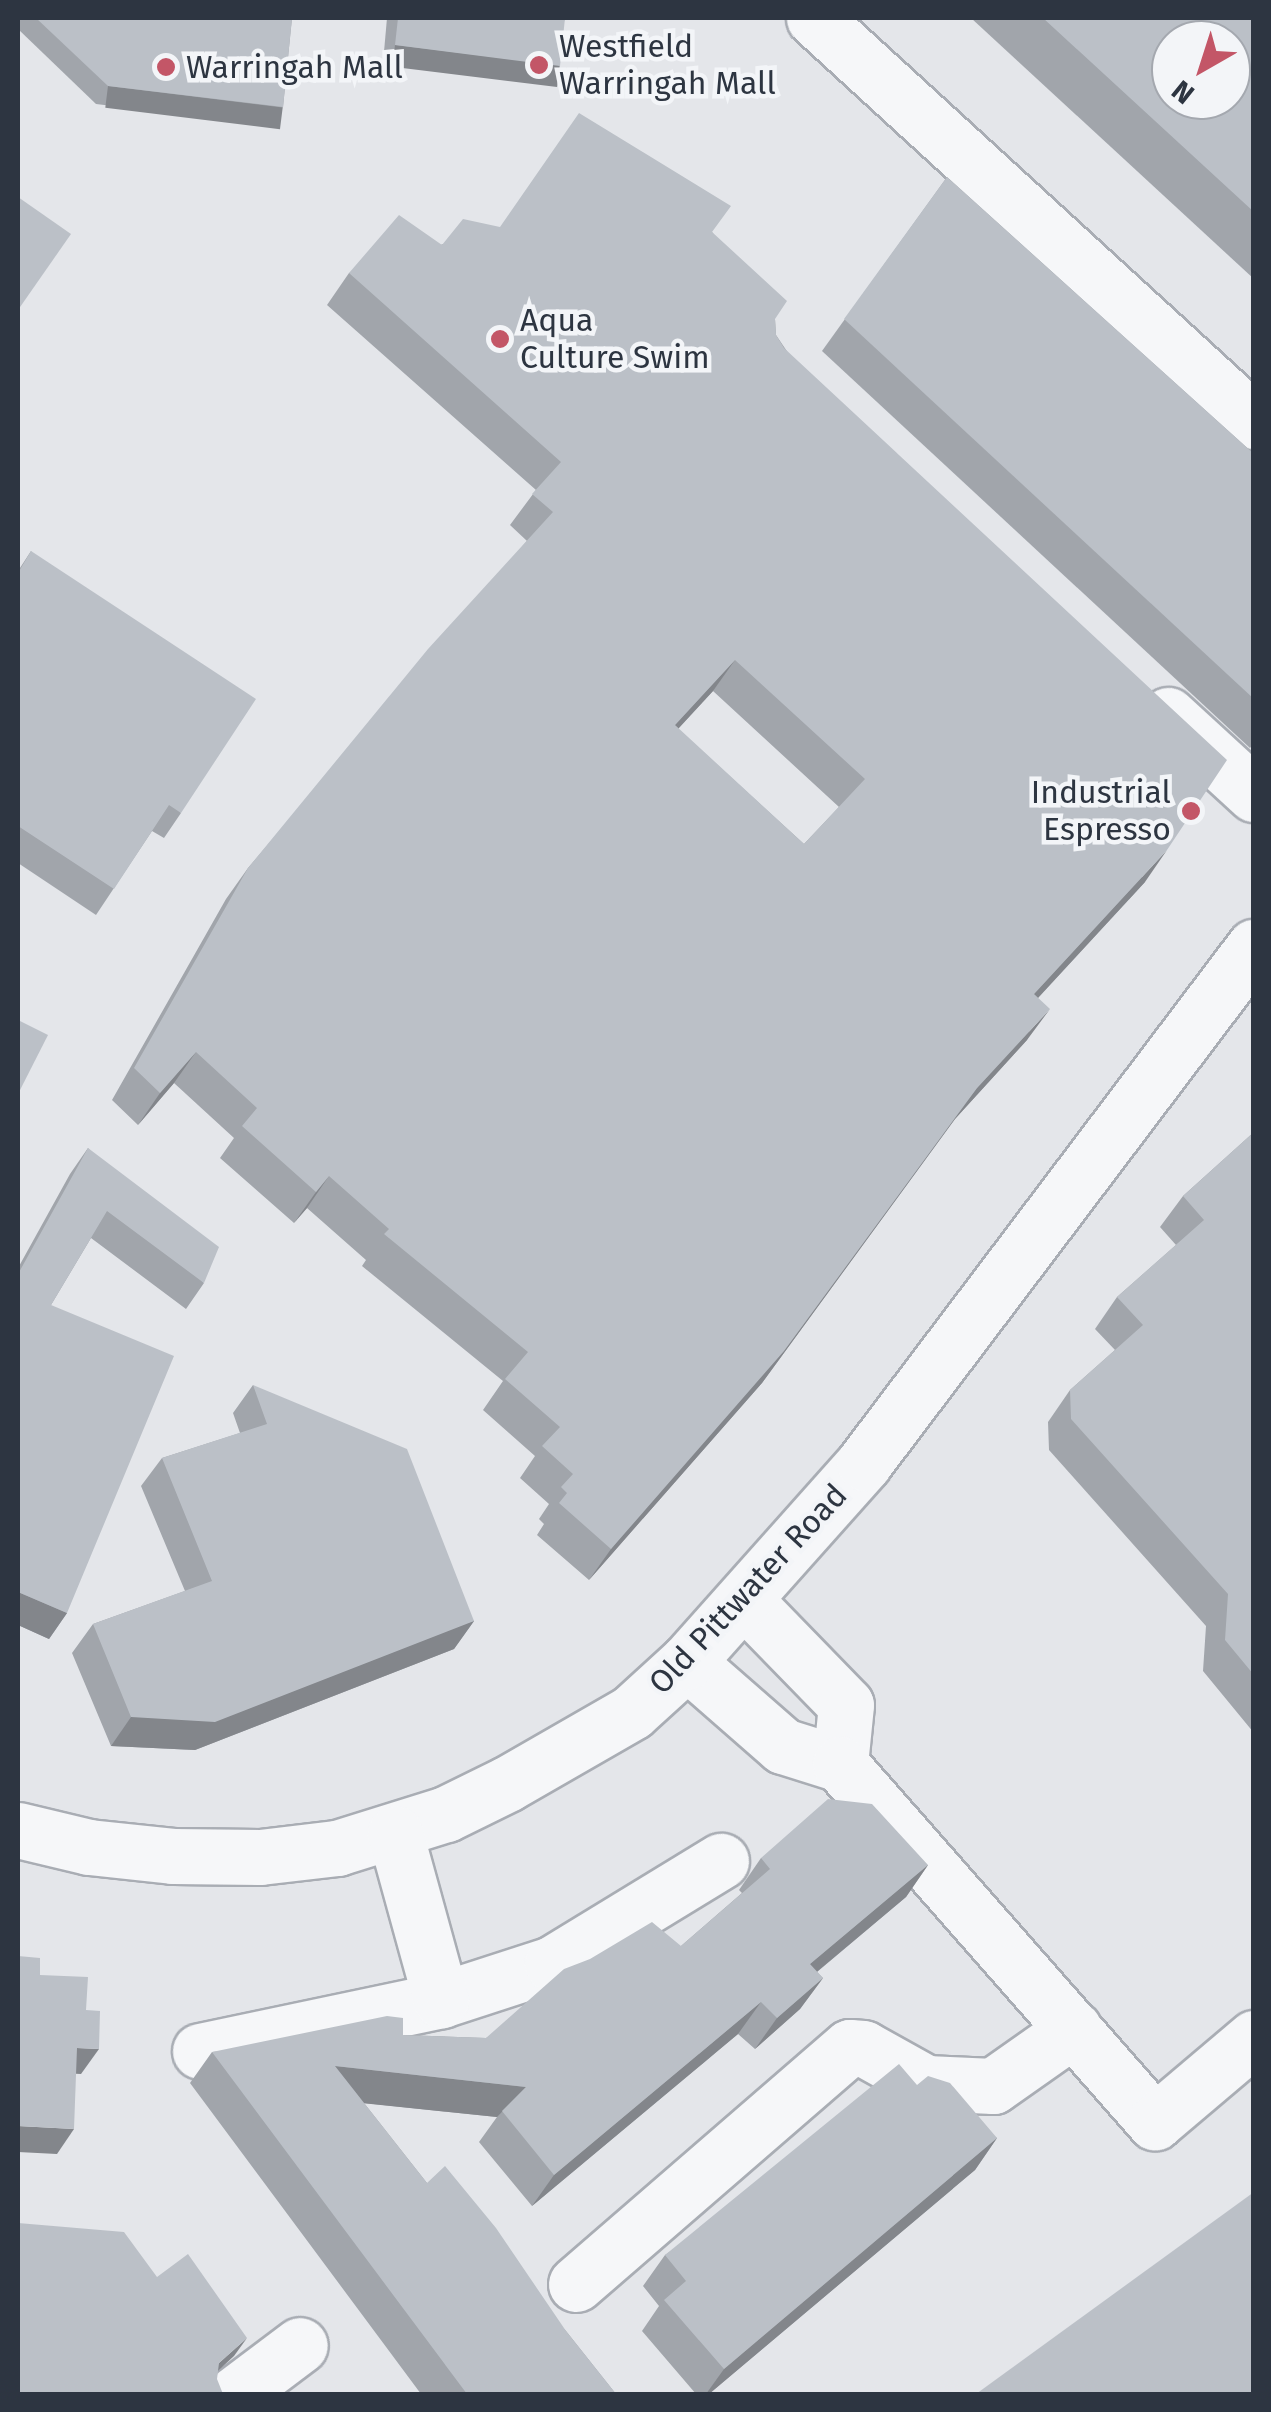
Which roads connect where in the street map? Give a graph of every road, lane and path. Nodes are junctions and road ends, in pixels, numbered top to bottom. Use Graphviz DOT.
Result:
graph roads {
  1 [pos="814,18"];
  2 [pos="1254,421"];
  3 [pos="1134,683"];
  4 [pos="1254,794"];
  5 [pos="1254,947"];
  6 [pos="744,1600"];
  7 [pos="687,1662"];
  8 [pos="840,1764"];
  9 [pos="18,1830"];
  10 [pos="395,1833"];
  11 [pos="721,1862"];
  12 [pos="441,2000"];
  13 [pos="1074,2030"];
  14 [pos="1254,2038"];
  15 [pos="200,2051"];
  16 [pos="576,2284"];
  17 [pos="300,2345"];
  18 [pos="235,2394"];
  1 -- 2 [label="street"];
  3 -- 4 [label="street"];
  5 -- 6 [label="street, Old Pittwater Road"];
  6 -- 7 [label="street, Old Pittwater Road"];
  6 -- 8 [label="street"];
  7 -- 8 [label="street"];
  7 -- 10 [label="street, Old Pittwater Road"];
  8 -- 13 [label="street"];
  9 -- 10 [label="street, Old Pittwater Road"];
  10 -- 12 [label="street"];
  11 -- 12 [label="street"];
  12 -- 15 [label="street"];
  13 -- 14 [label="street"];
  13 -- 16 [label="street"];
  17 -- 18 [label="street"];
}
